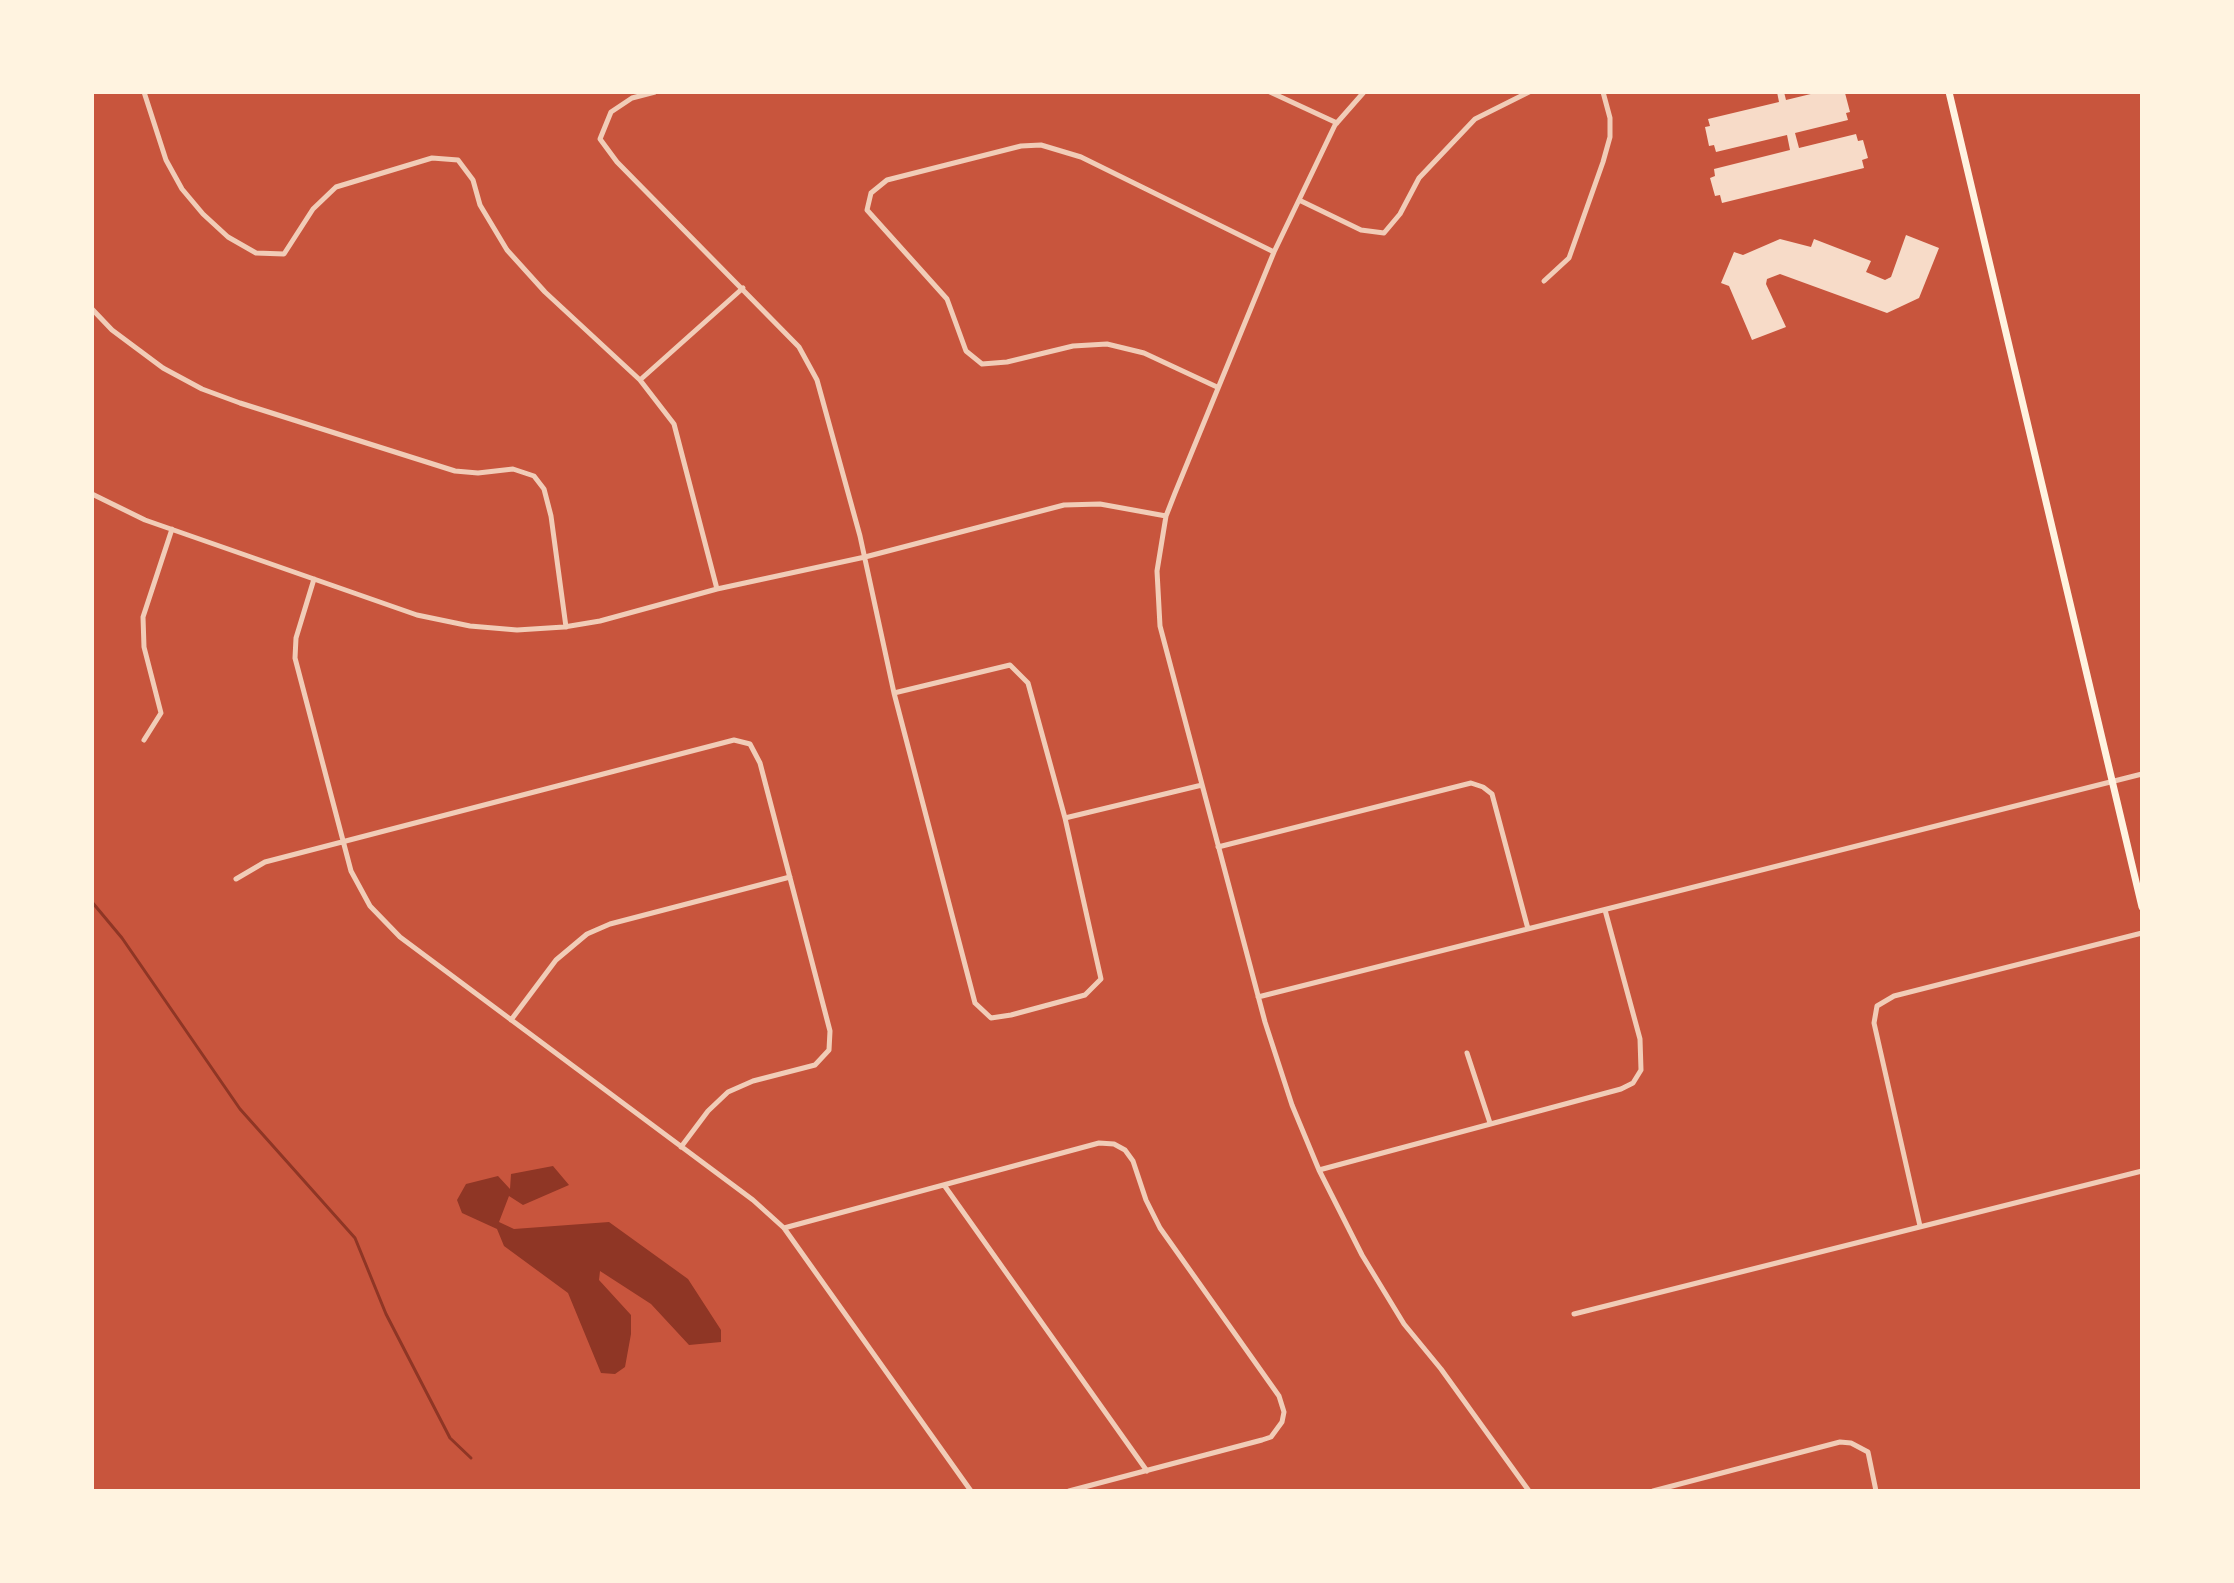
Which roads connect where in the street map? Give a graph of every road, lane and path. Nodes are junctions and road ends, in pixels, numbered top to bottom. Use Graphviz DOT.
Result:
graph roads {
  1 [pos="144,92"];
  2 [pos="655,92"];
  3 [pos="1270,92"];
  4 [pos="1364,92"];
  5 [pos="1529,92"];
  6 [pos="1603,92"];
  7 [pos="1949,92"];
  8 [pos="1337,123"];
  9 [pos="1299,200"];
  10 [pos="1274,252"];
  11 [pos="1544,281"];
  12 [pos="743,288"];
  13 [pos="92,309"];
  14 [pos="640,380"];
  15 [pos="1217,387"];
  16 [pos="92,494"];
  17 [pos="1166,516"];
  18 [pos="172,529"];
  19 [pos="865,557"];
  20 [pos="314,579"];
  21 [pos="717,589"];
  22 [pos="566,627"];
  23 [pos="894,693"];
  24 [pos="144,740"];
  25 [pos="2142,774"];
  26 [pos="2113,780"];
  27 [pos="1202,785"];
  28 [pos="1065,818"];
  29 [pos="342,842"];
  30 [pos="1218,847"];
  31 [pos="790,877"];
  32 [pos="236,879"];
  33 [pos="2142,907"];
  34 [pos="1605,910"];
  35 [pos="1528,929"];
  36 [pos="2142,933"];
  37 [pos="1258,997"];
  38 [pos="511,1020"];
  39 [pos="1467,1053"];
  40 [pos="1490,1123"];
  41 [pos="681,1147"];
  42 [pos="1319,1170"];
  43 [pos="2142,1171"];
  44 [pos="944,1185"];
  45 [pos="1920,1226"];
  46 [pos="784,1228"];
  47 [pos="1574,1314"];
  48 [pos="1147,1471"];
  49 [pos="971,1491"];
  50 [pos="1069,1491"];
  51 [pos="1529,1491"];
  52 [pos="1653,1491"];
  53 [pos="1876,1491"];
  1 -- 14 [label="street"];
  2 -- 12 [label="street"];
  3 -- 8 [label="street"];
  4 -- 8 [label="street"];
  5 -- 9 [label="street"];
  6 -- 11 [label="street"];
  7 -- 26 [label="main road"];
  8 -- 9 [label="street"];
  9 -- 10 [label="street"];
  10 -- 15 [label="street"];
  10 -- 15 [label="street"];
  12 -- 14 [label="street"];
  12 -- 19 [label="street"];
  13 -- 22 [label="street"];
  14 -- 21 [label="street"];
  15 -- 17 [label="street"];
  16 -- 18 [label="street"];
  17 -- 19 [label="street"];
  17 -- 27 [label="street"];
  18 -- 20 [label="street"];
  18 -- 24 [label="street"];
  19 -- 21 [label="street"];
  19 -- 23 [label="street"];
  20 -- 22 [label="street"];
  20 -- 29 [label="street"];
  21 -- 22 [label="street"];
  23 -- 28 [label="street"];
  23 -- 28 [label="street"];
  25 -- 26 [label="street"];
  26 -- 33 [label="main road"];
  26 -- 34 [label="street"];
  27 -- 28 [label="street"];
  27 -- 30 [label="street"];
  29 -- 31 [label="street"];
  29 -- 32 [label="street"];
  29 -- 38 [label="street"];
  30 -- 35 [label="street"];
  30 -- 37 [label="street"];
  31 -- 38 [label="street"];
  31 -- 41 [label="street"];
  34 -- 35 [label="street"];
  34 -- 40 [label="street"];
  35 -- 37 [label="street"];
  36 -- 45 [label="street"];
  37 -- 42 [label="street"];
  38 -- 41 [label="street"];
  39 -- 40 [label="street"];
  40 -- 42 [label="street"];
  41 -- 46 [label="street"];
  42 -- 51 [label="street"];
  43 -- 45 [label="street"];
  44 -- 46 [label="street"];
  44 -- 48 [label="street"];
  44 -- 48 [label="street"];
  45 -- 47 [label="street"];
  46 -- 49 [label="street"];
  48 -- 50 [label="street"];
  52 -- 53 [label="street"];
}
